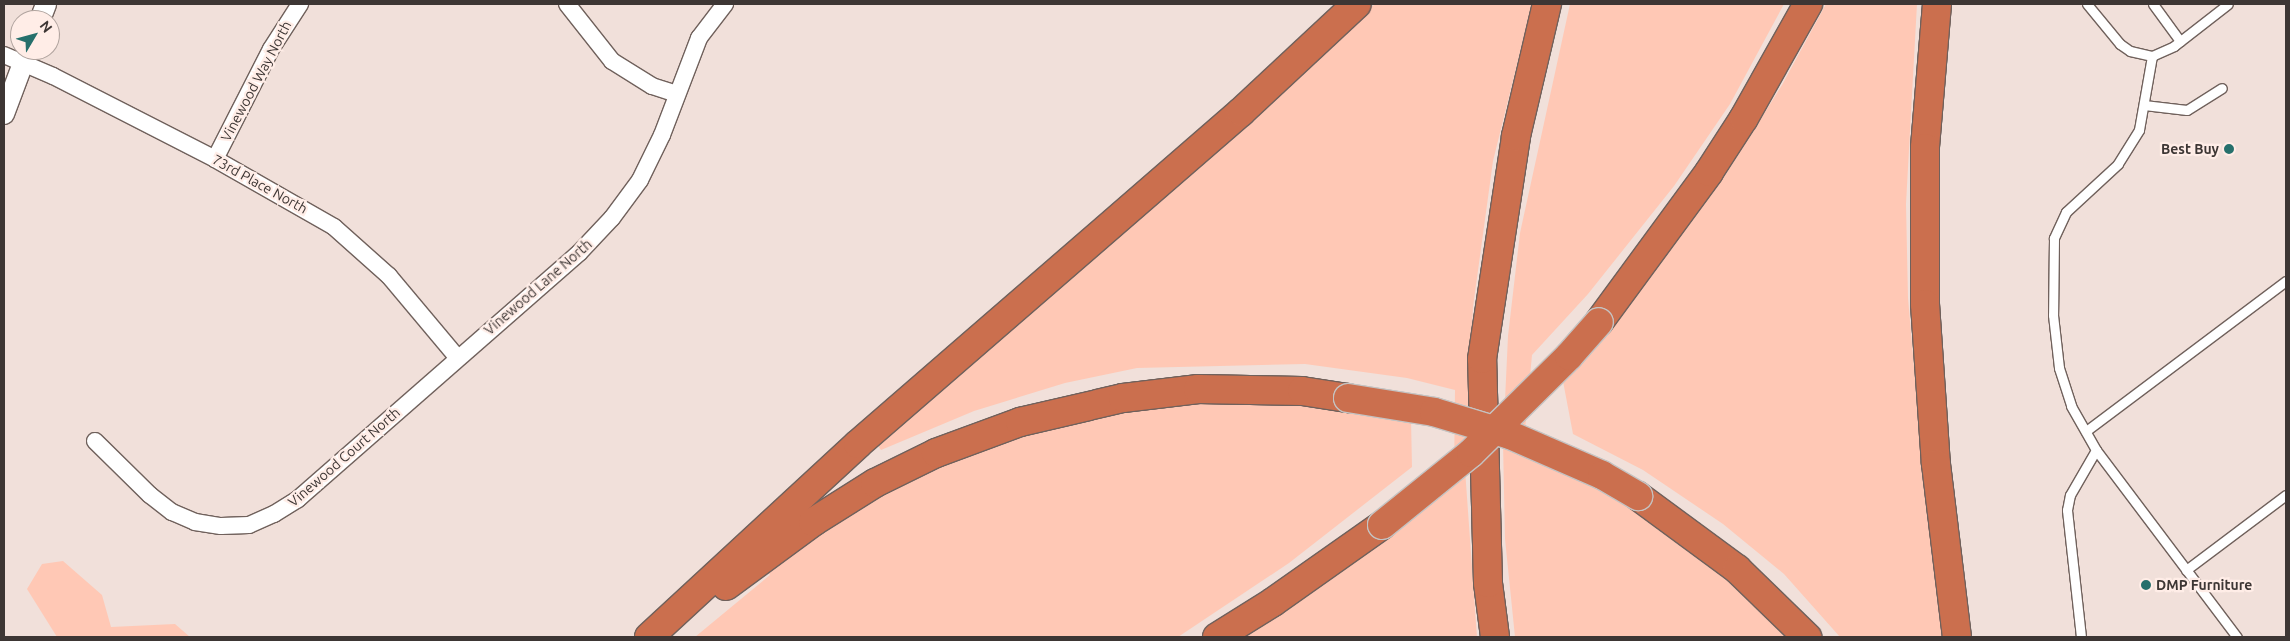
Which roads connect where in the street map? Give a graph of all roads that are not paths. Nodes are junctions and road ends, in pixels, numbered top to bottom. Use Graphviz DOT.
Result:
graph roads {
  1 [pos="300,4"];
  2 [pos="567,4"];
  3 [pos="725,4"];
  4 [pos="1357,4"];
  5 [pos="1548,4"];
  6 [pos="1808,4"];
  7 [pos="1937,4"];
  8 [pos="2087,4"];
  9 [pos="2153,4"];
  10 [pos="2228,4"];
  11 [pos="2180,41"];
  12 [pos="2152,56"];
  13 [pos="25,60"];
  14 [pos="32,60"];
  15 [pos="2222,88"];
  16 [pos="676,94"];
  17 [pos="2144,105"];
  18 [pos="4,114"];
  19 [pos="215,159"];
  20 [pos="2286,281"];
  21 [pos="457,357"];
  22 [pos="2086,431"];
  23 [pos="95,441"];
  24 [pos="2096,450"];
  25 [pos="2286,495"];
  26 [pos="2186,570"];
  27 [pos="649,637"];
  28 [pos="656,637"];
  29 [pos="1217,637"];
  30 [pos="1495,637"];
  31 [pos="1807,637"];
  32 [pos="1957,637"];
  33 [pos="2081,637"];
  34 [pos="2237,637"];
  1 -- 19 [label="street, Vinewood Way North"];
  2 -- 16 [label="street"];
  3 -- 16 [label="street, Vinewood Lane North"];
  4 -- 27 [label="highway"];
  5 -- 30 [label="highway"];
  6 -- 29 [label="highway, bridge"];
  7 -- 32 [label="highway"];
  8 -- 12 [label="lane"];
  9 -- 11 [label="lane"];
  10 -- 11 [label="lane"];
  11 -- 12 [label="lane"];
  12 -- 17 [label="lane"];
  13 -- 18 [label="street"];
  14 -- 19 [label="street, 73rd Place North"];
  15 -- 17 [label="lane"];
  16 -- 21 [label="street, Vinewood Lane North"];
  17 -- 22 [label="lane"];
  19 -- 21 [label="street, 73rd Place North"];
  20 -- 22 [label="lane"];
  21 -- 23 [label="street, Vinewood Court North"];
  22 -- 24 [label="lane"];
  24 -- 26 [label="lane"];
  24 -- 33 [label="lane"];
  25 -- 26 [label="lane"];
  26 -- 34 [label="lane"];
  28 -- 31 [label="highway, bridge"];
}
